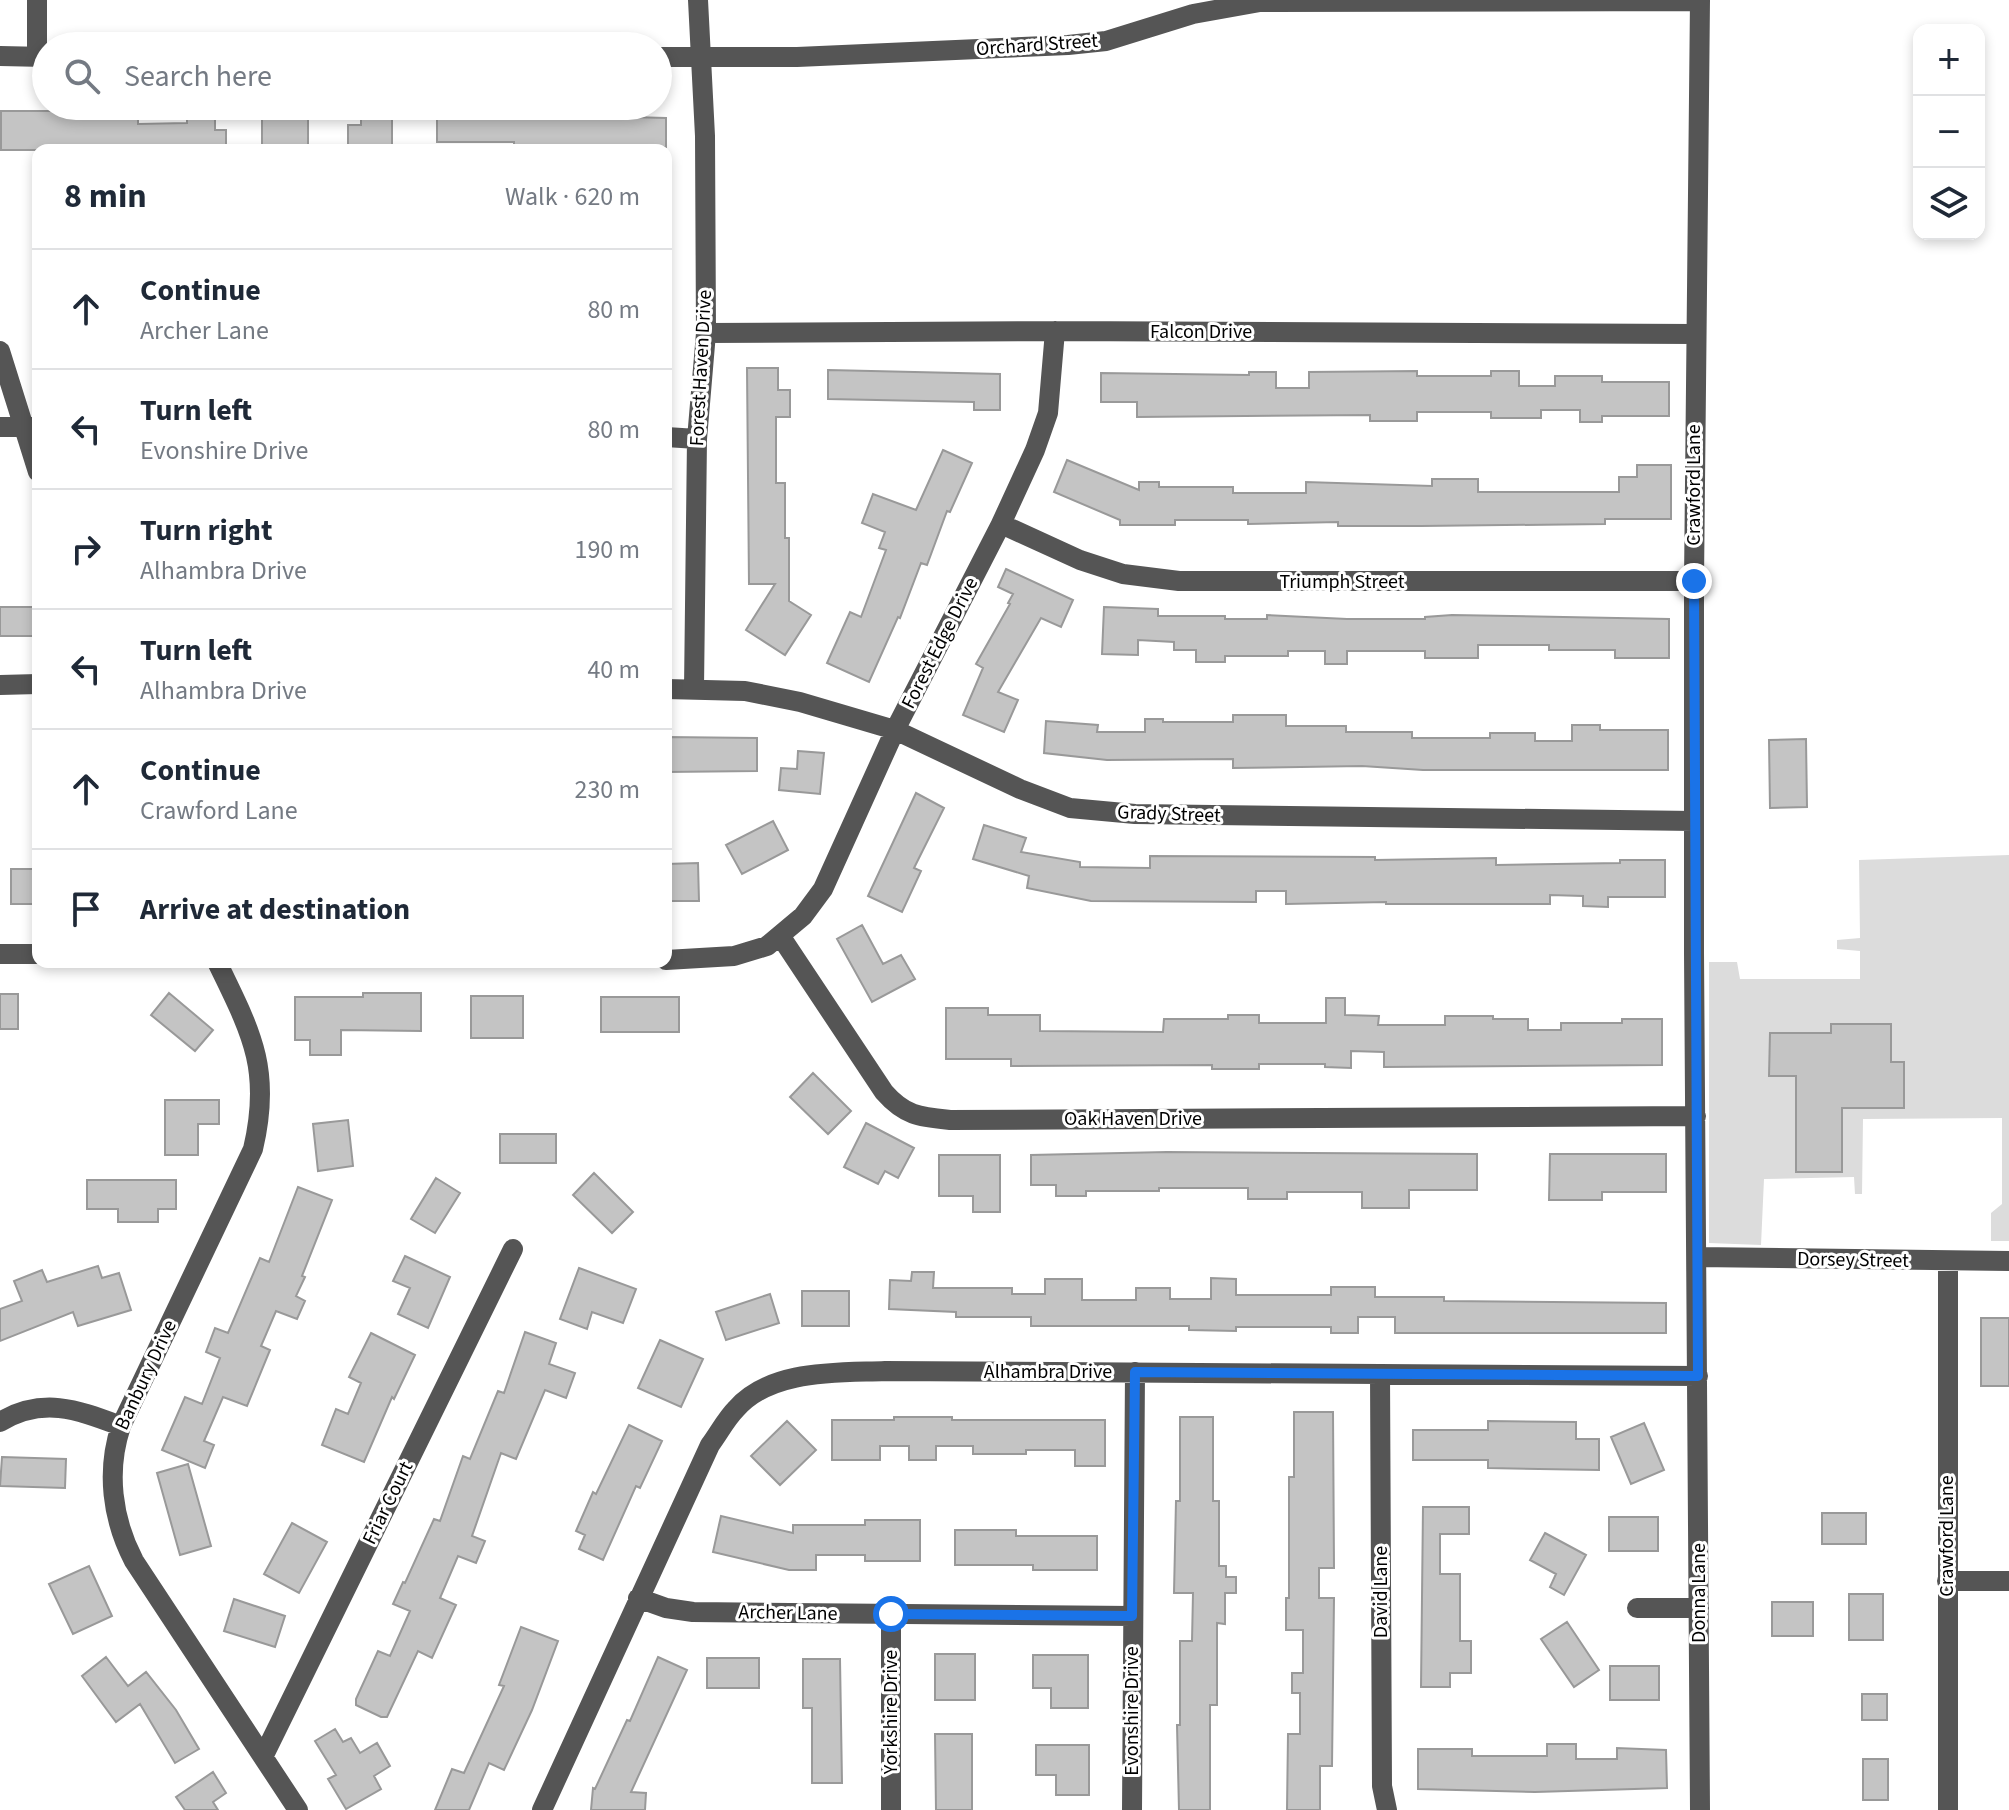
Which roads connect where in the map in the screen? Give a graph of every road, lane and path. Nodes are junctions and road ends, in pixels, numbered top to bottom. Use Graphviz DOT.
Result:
graph roads {
  1 [pos="37,0"];
  2 [pos="698,0"];
  3 [pos="1700,0"];
  4 [pos="40,32"];
  5 [pos="0,56"];
  6 [pos="32,57"];
  7 [pos="672,57"];
  8 [pos="699,57"];
  9 [pos="1055,331"];
  10 [pos="706,333"];
  11 [pos="1695,334"];
  12 [pos="0,351"];
  13 [pos="0,427"];
  14 [pos="30,427"];
  15 [pos="672,437"];
  16 [pos="697,439"];
  17 [pos="1001,524"];
  18 [pos="1694,581"];
  19 [pos="32,684"];
  20 [pos="0,685"];
  21 [pos="672,689"];
  22 [pos="694,689"];
  23 [pos="895,730"];
  24 [pos="1694,821"];
  25 [pos="781,937"];
  26 [pos="0,954"];
  27 [pos="32,954"];
  28 [pos="672,960"];
  29 [pos="220,968"];
  30 [pos="1696,1116"];
  31 [pos="513,1249"];
  32 [pos="1697,1257"];
  33 [pos="2009,1261"];
  34 [pos="1948,1262"];
  35 [pos="1135,1372"];
  36 [pos="1380,1374"];
  37 [pos="1698,1376"];
  38 [pos="0,1422"];
  39 [pos="121,1426"];
  40 [pos="1947,1581"];
  41 [pos="2009,1581"];
  42 [pos="638,1598"];
  43 [pos="1637,1608"];
  44 [pos="1699,1608"];
  45 [pos="891,1614"];
  46 [pos="1132,1616"];
  47 [pos="263,1757"];
  48 [pos="298,1810"];
  49 [pos="542,1810"];
  50 [pos="891,1810"];
  51 [pos="1132,1810"];
  52 [pos="1387,1810"];
  53 [pos="1700,1810"];
  54 [pos="1948,1810"];
  1 -- 4 [label="street"];
  2 -- 8 [label="street, Forest Haven Drive"];
  3 -- 8 [label="street, Orchard Street"];
  3 -- 11 [label="street, Crawford Lane"];
  5 -- 6 [label="street"];
  7 -- 8 [label="street, Orchard Street"];
  8 -- 10 [label="street, Forest Haven Drive"];
  9 -- 10 [label="street, Falcon Drive"];
  9 -- 11 [label="street, Falcon Drive"];
  9 -- 17 [label="street, Forest Edge Drive"];
  10 -- 16 [label="street, Forest Haven Drive"];
  11 -- 18 [label="street, Crawford Lane"];
  12 -- 14 [label="street"];
  13 -- 14 [label="street"];
  15 -- 16 [label="street"];
  16 -- 22 [label="street, Forest Haven Drive"];
  17 -- 18 [label="street, Triumph Street"];
  17 -- 23 [label="street, Forest Edge Drive"];
  18 -- 24 [label="street, Crawford Lane"];
  19 -- 20 [label="street"];
  21 -- 22 [label="street, Grady Street"];
  22 -- 23 [label="street, Grady Street"];
  23 -- 24 [label="street, Grady Street"];
  23 -- 25 [label="street, Forest Edge Drive"];
  24 -- 30 [label="street, Crawford Lane"];
  25 -- 28 [label="street"];
  25 -- 30 [label="street, Oak Haven Drive"];
  26 -- 27 [label="street"];
  29 -- 39 [label="street, Banbury Drive"];
  30 -- 32 [label="street, Crawford Lane"];
  31 -- 47 [label="street, Friar Court"];
  32 -- 34 [label="street, Dorsey Street"];
  32 -- 37 [label="street"];
  33 -- 34 [label="street, Dorsey Street"];
  34 -- 40 [label="street, Crawford Lane"];
  35 -- 36 [label="street, Alhambra Drive"];
  35 -- 42 [label="street, Alhambra Drive"];
  35 -- 46 [label="street, Evonshire Drive"];
  36 -- 37 [label="street, Alhambra Drive"];
  36 -- 52 [label="street, David Lane"];
  37 -- 44 [label="street, Donna Lane"];
  38 -- 39 [label="street"];
  39 -- 47 [label="street, Banbury Drive"];
  40 -- 41 [label="street"];
  40 -- 54 [label="street, Crawford Lane"];
  42 -- 45 [label="street, Archer Lane"];
  42 -- 49 [label="street, Alhambra Drive"];
  43 -- 44 [label="street"];
  44 -- 53 [label="street, Donna Lane"];
  45 -- 46 [label="street, Archer Lane"];
  45 -- 50 [label="street, Yorkshire Drive"];
  46 -- 51 [label="street, Evonshire Drive"];
  47 -- 48 [label="street, Banbury Drive"];
}
